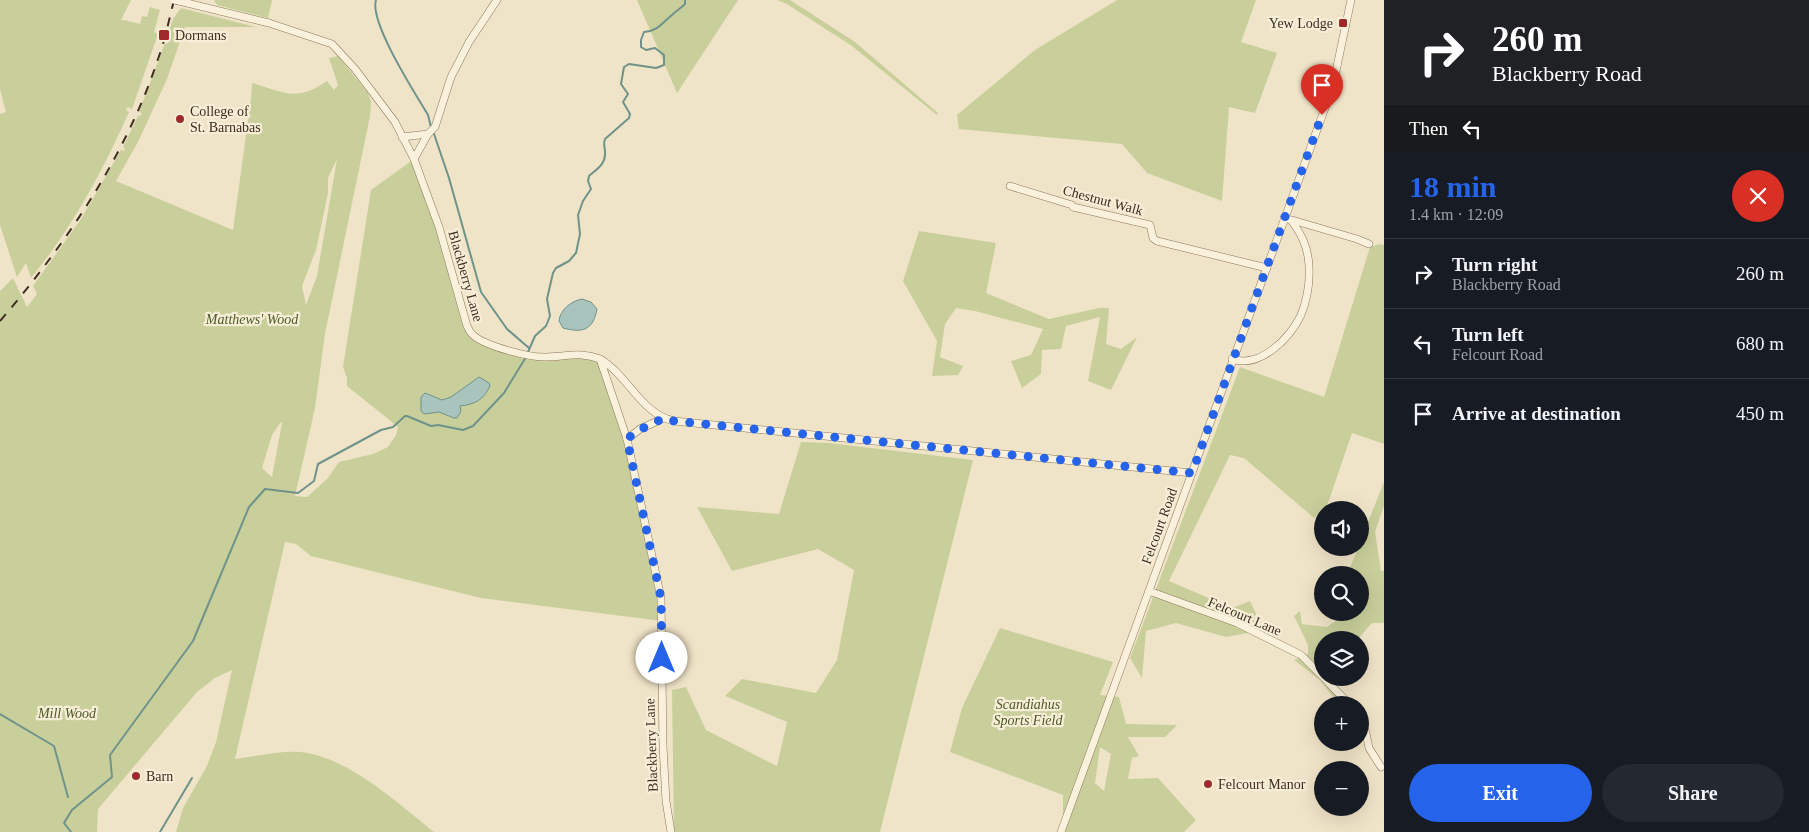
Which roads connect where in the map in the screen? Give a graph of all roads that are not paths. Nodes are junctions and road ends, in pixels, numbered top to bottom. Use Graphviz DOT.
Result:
graph roads {
  1 [pos="174,0"];
  2 [pos="496,0"];
  3 [pos="1351,0"];
  4 [pos="428,134"];
  5 [pos="402,137"];
  6 [pos="414,159"];
  7 [pos="1010,186"];
  8 [pos="1288,219"];
  9 [pos="1369,244"];
  10 [pos="1267,268"];
  11 [pos="600,359"];
  12 [pos="1232,359"];
  13 [pos="664,418"];
  14 [pos="627,439"];
  15 [pos="1192,473"];
  16 [pos="1149,591"];
  17 [pos="1314,668"];
  18 [pos="1332,686"];
  19 [pos="1341,696"];
  20 [pos="1369,748"];
  21 [pos="1380,767"];
  22 [pos="670,832"];
  23 [pos="1061,832"];
  1 -- 5 [label="street, Blackberry Lane, bridge"];
  2 -- 4 [label="street"];
  3 -- 8 [label="street, Felcourt Road"];
  4 -- 5 [label="street"];
  4 -- 6 [label="street"];
  5 -- 6 [label="street, Blackberry Lane"];
  6 -- 11 [label="street, Blackberry Lane"];
  7 -- 10 [label="street, Chestnut Walk"];
  8 -- 9 [label="street"];
  8 -- 10 [label="street, Felcourt Road"];
  8 -- 12 [label="street"];
  10 -- 12 [label="street, Felcourt Road"];
  11 -- 13 [label="street"];
  11 -- 14 [label="street, Blackberry Lane"];
  12 -- 15 [label="street, Felcourt Road"];
  13 -- 14 [label="street"];
  13 -- 15 [label="street"];
  14 -- 22 [label="street, Blackberry Lane"];
  15 -- 16 [label="street, Felcourt Road"];
  16 -- 17 [label="street, Felcourt Lane"];
  16 -- 23 [label="street, Felcourt Road"];
  18 -- 19 [label="street, Felcourt Lane"];
  20 -- 21 [label="street"];
}
